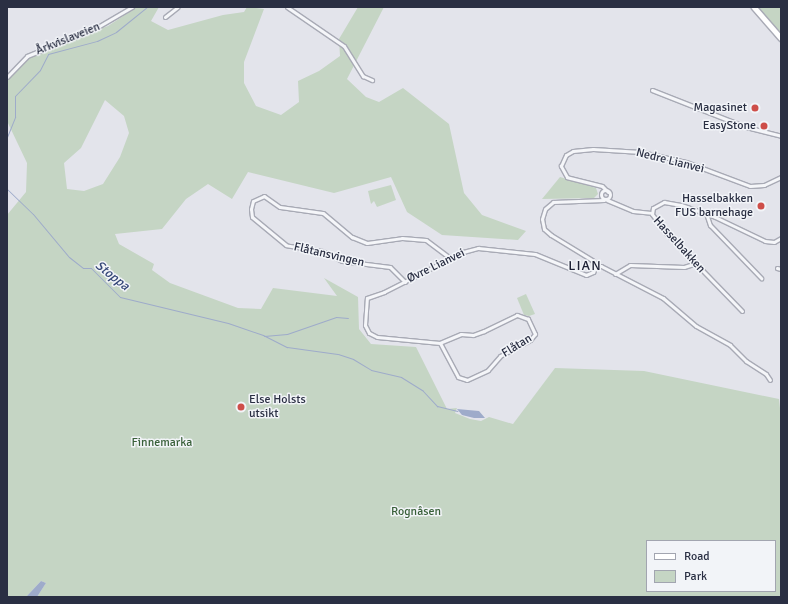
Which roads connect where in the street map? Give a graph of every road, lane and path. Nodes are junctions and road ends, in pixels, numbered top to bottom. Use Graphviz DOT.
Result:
graph roads {
  1 [pos="132,7"];
  2 [pos="178,7"];
  3 [pos="287,7"];
  4 [pos="754,7"];
  5 [pos="165,17"];
  6 [pos="781,38"];
  7 [pos="7,77"];
  8 [pos="372,80"];
  9 [pos="652,90"];
  10 [pos="781,136"];
  11 [pos="781,178"];
  12 [pos="598,185"];
  13 [pos="609,193"];
  14 [pos="602,194"];
  15 [pos="606,200"];
  16 [pos="593,201"];
  17 [pos="613,201"];
  18 [pos="651,213"];
  19 [pos="706,213"];
  20 [pos="781,238"];
  21 [pos="450,258"];
  22 [pos="696,263"];
  23 [pos="596,266"];
  24 [pos="615,274"];
  25 [pos="761,278"];
  26 [pos="405,282"];
  27 [pos="367,298"];
  28 [pos="742,311"];
  29 [pos="440,343"];
  30 [pos="770,380"];
  1 -- 7 [label="street, Årkvislaveien"];
  2 -- 5 [label="street"];
  3 -- 8 [label="street"];
  4 -- 6 [label="main road"];
  9 -- 10 [label="street"];
  11 -- 12 [label="street, Nedre Lianvei"];
  12 -- 13 [label="street, Nedre Lianvei"];
  12 -- 14 [label="street"];
  13 -- 14 [label="street"];
  13 -- 15 [label="street"];
  13 -- 17 [label="street"];
  14 -- 15 [label="street"];
  14 -- 16 [label="street"];
  15 -- 16 [label="street"];
  15 -- 17 [label="street"];
  16 -- 23 [label="street"];
  17 -- 18 [label="street"];
  18 -- 19 [label="street, Hasselbakken"];
  18 -- 22 [label="street, Hasselbakken"];
  19 -- 20 [label="street, Hasselbakken"];
  19 -- 25 [label="street"];
  21 -- 23 [label="street, Øvre Lianvei"];
  21 -- 26 [label="street, Øvre Lianvei"];
  21 -- 26 [label="street, Flåtansvingen"];
  22 -- 24 [label="street"];
  22 -- 28 [label="street, Hasselbakken"];
  23 -- 24 [label="street"];
  24 -- 30 [label="street"];
  26 -- 27 [label="street, Øvre Lianvei"];
  27 -- 29 [label="street, Flåtan"];
  29 -- 29 [label="street, Flåtan"];
}
